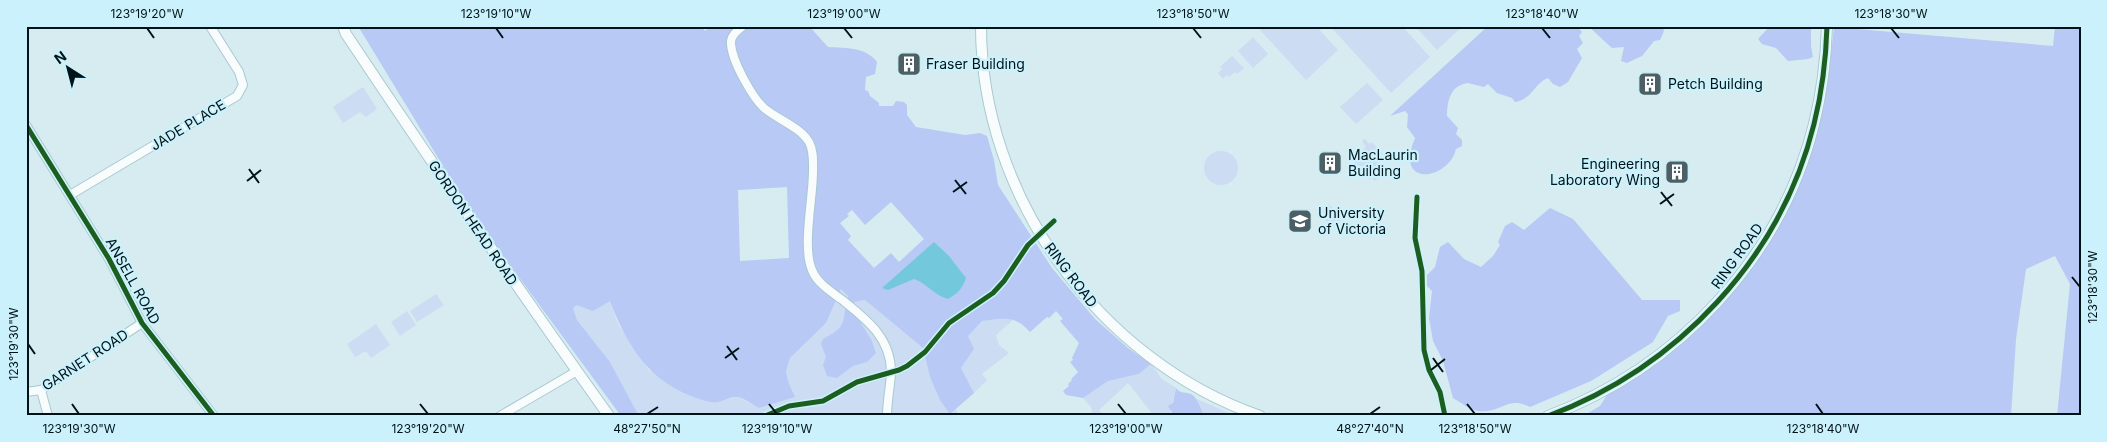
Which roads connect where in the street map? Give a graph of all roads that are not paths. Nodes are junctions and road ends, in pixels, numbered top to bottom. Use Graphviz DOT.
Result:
graph roads {
  1 [pos="210,26"];
  2 [pos="343,26"];
  3 [pos="743,26"];
  4 [pos="981,26"];
  5 [pos="1827,26"];
  6 [pos="26,126"];
  7 [pos="70,195"];
  8 [pos="142,323"];
  9 [pos="576,371"];
  10 [pos="41,390"];
  11 [pos="26,392"];
  12 [pos="48,416"];
  13 [pos="214,416"];
  14 [pos="500,416"];
  15 [pos="609,416"];
  16 [pos="887,416"];
  17 [pos="1260,416"];
  18 [pos="1548,416"];
  1 -- 7 [label="street, JADE PLACE"];
  2 -- 9 [label="street, GORDON HEAD ROAD"];
  3 -- 16 [label="street"];
  4 -- 17 [label="street, RING ROAD"];
  5 -- 18 [label="street, RING ROAD"];
  6 -- 7 [label="street, ANSELL ROAD"];
  7 -- 8 [label="street, ANSELL ROAD"];
  8 -- 10 [label="street, GARNET ROAD"];
  8 -- 13 [label="street, ANSELL ROAD"];
  9 -- 14 [label="street"];
  9 -- 15 [label="street, GORDON HEAD ROAD"];
  10 -- 11 [label="street, GARNET ROAD"];
  10 -- 12 [label="street"];
}
